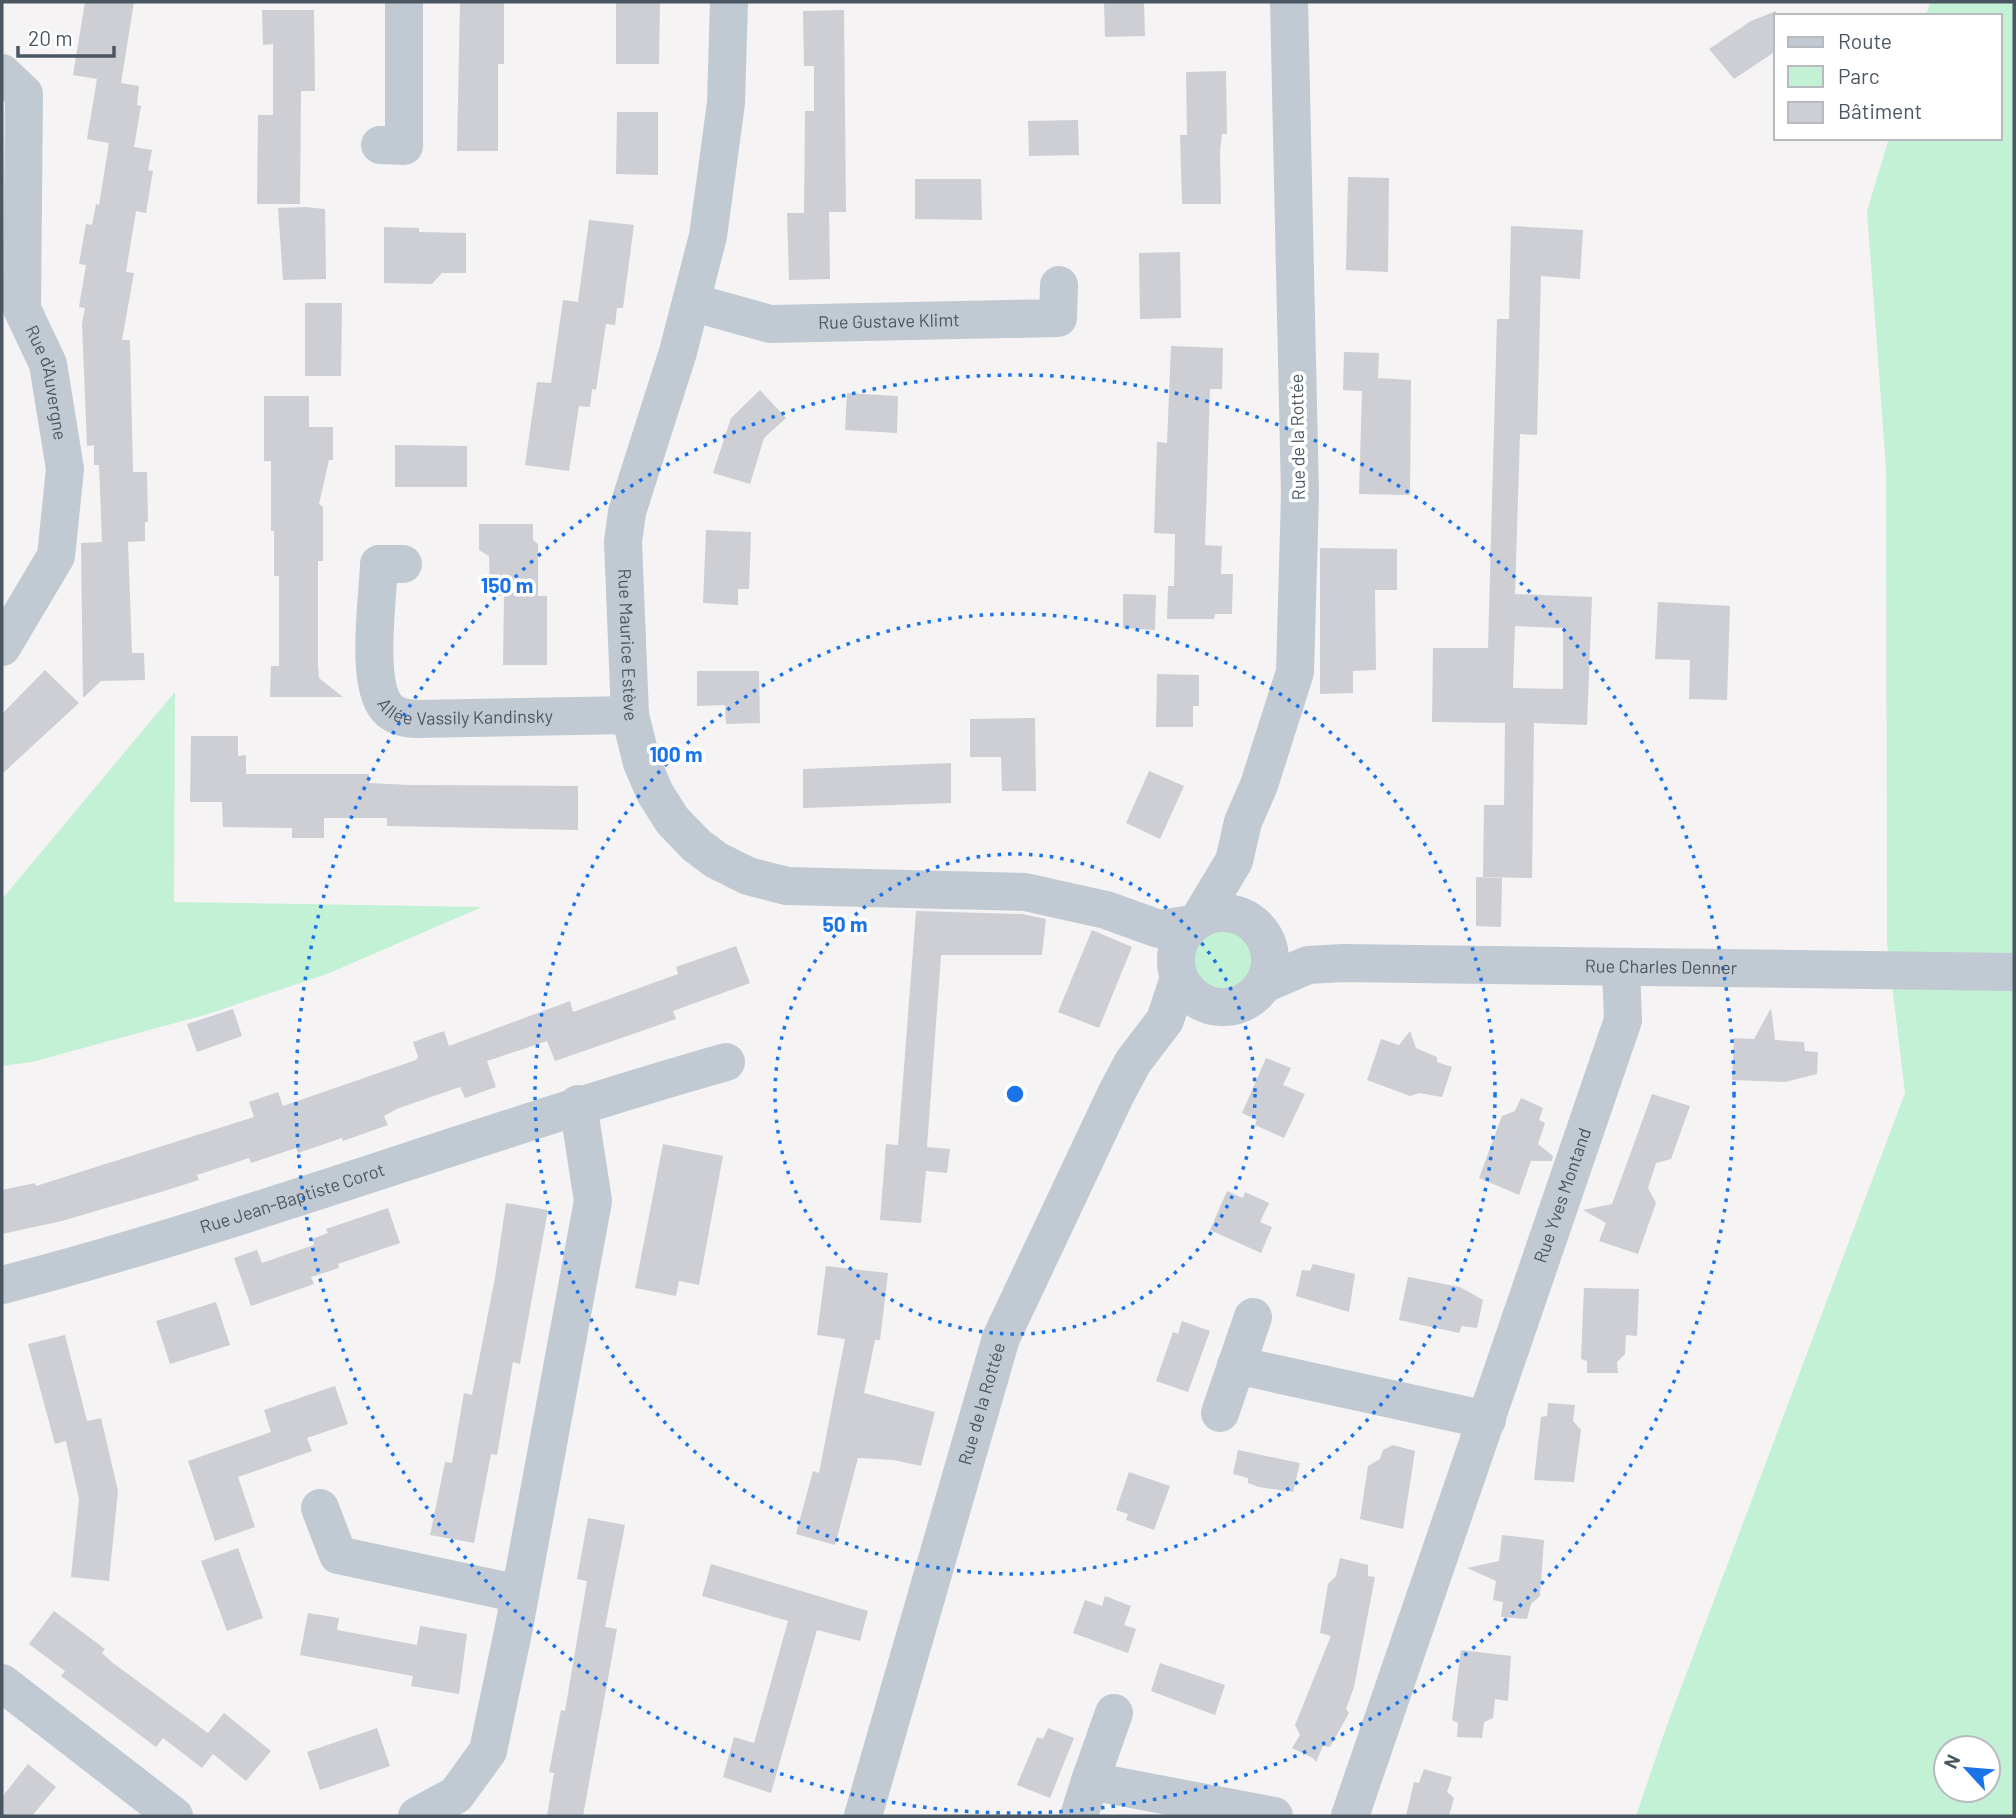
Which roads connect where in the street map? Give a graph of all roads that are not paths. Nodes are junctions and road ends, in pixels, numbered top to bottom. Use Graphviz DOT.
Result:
graph roads {
  1 [pos="404,2"];
  2 [pos="729,2"];
  3 [pos="1289,2"];
  4 [pos="2,73"];
  5 [pos="380,145"];
  6 [pos="1059,285"];
  7 [pos="691,302"];
  8 [pos="12,309"];
  9 [pos="403,564"];
  10 [pos="2,647"];
  11 [pos="630,715"];
  12 [pos="1234,862"];
  13 [pos="1259,931"];
  14 [pos="1181,942"];
  15 [pos="1308,965"];
  16 [pos="1621,970"];
  17 [pos="2014,972"];
  18 [pos="1264,985"];
  19 [pos="1208,1005"];
  20 [pos="1165,1020"];
  21 [pos="726,1062"];
  22 [pos="578,1104"];
  23 [pos="2,1285"];
  24 [pos="1253,1317"];
  25 [pos="1236,1365"];
  26 [pos="1220,1413"];
  27 [pos="1487,1420"];
  28 [pos="320,1508"];
  29 [pos="520,1594"];
  30 [pos="2,1683"];
  31 [pos="1114,1713"];
  32 [pos="1084,1799"];
  33 [pos="466,1805"];
  34 [pos="174,1816"];
  35 [pos="417,1816"];
  36 [pos="863,1816"];
  37 [pos="1274,1816"];
  38 [pos="1350,1816"];
  1 -- 5 [label="street"];
  2 -- 7 [label="street, Rue Maurice Estève"];
  3 -- 12 [label="street, Rue de la Rottée"];
  4 -- 8 [label="street, Rue d'Auvergne"];
  6 -- 7 [label="street, Rue Gustave Klimt"];
  7 -- 11 [label="street, Rue Maurice Estève"];
  8 -- 10 [label="street, Rue d'Auvergne"];
  9 -- 11 [label="street, Allée Vassily Kandinsky"];
  11 -- 14 [label="street, Rue Maurice Estève"];
  12 -- 13 [label="street, Rue de la Rottée"];
  12 -- 14 [label="street, Rue de la Rottée"];
  13 -- 14 [label="street"];
  13 -- 15 [label="street"];
  13 -- 18 [label="street"];
  14 -- 19 [label="street"];
  14 -- 20 [label="street, Rue de la Rottée"];
  15 -- 16 [label="street, Rue Charles Denner"];
  15 -- 18 [label="street, Rue Charles Denner"];
  16 -- 17 [label="street, Rue Charles Denner"];
  16 -- 27 [label="street, Rue Yves Montand"];
  18 -- 19 [label="street"];
  19 -- 20 [label="street"];
  20 -- 36 [label="street, Rue de la Rottée"];
  21 -- 22 [label="street, Rue Jean-Baptiste Corot"];
  22 -- 23 [label="street, Rue Jean-Baptiste Corot"];
  22 -- 29 [label="street"];
  24 -- 25 [label="street"];
  25 -- 26 [label="street"];
  25 -- 27 [label="street"];
  27 -- 38 [label="street, Rue Yves Montand"];
  28 -- 29 [label="street"];
  29 -- 33 [label="street"];
  30 -- 34 [label="street"];
  31 -- 32 [label="street"];
  32 -- 37 [label="street"];
  33 -- 35 [label="street"];
}
